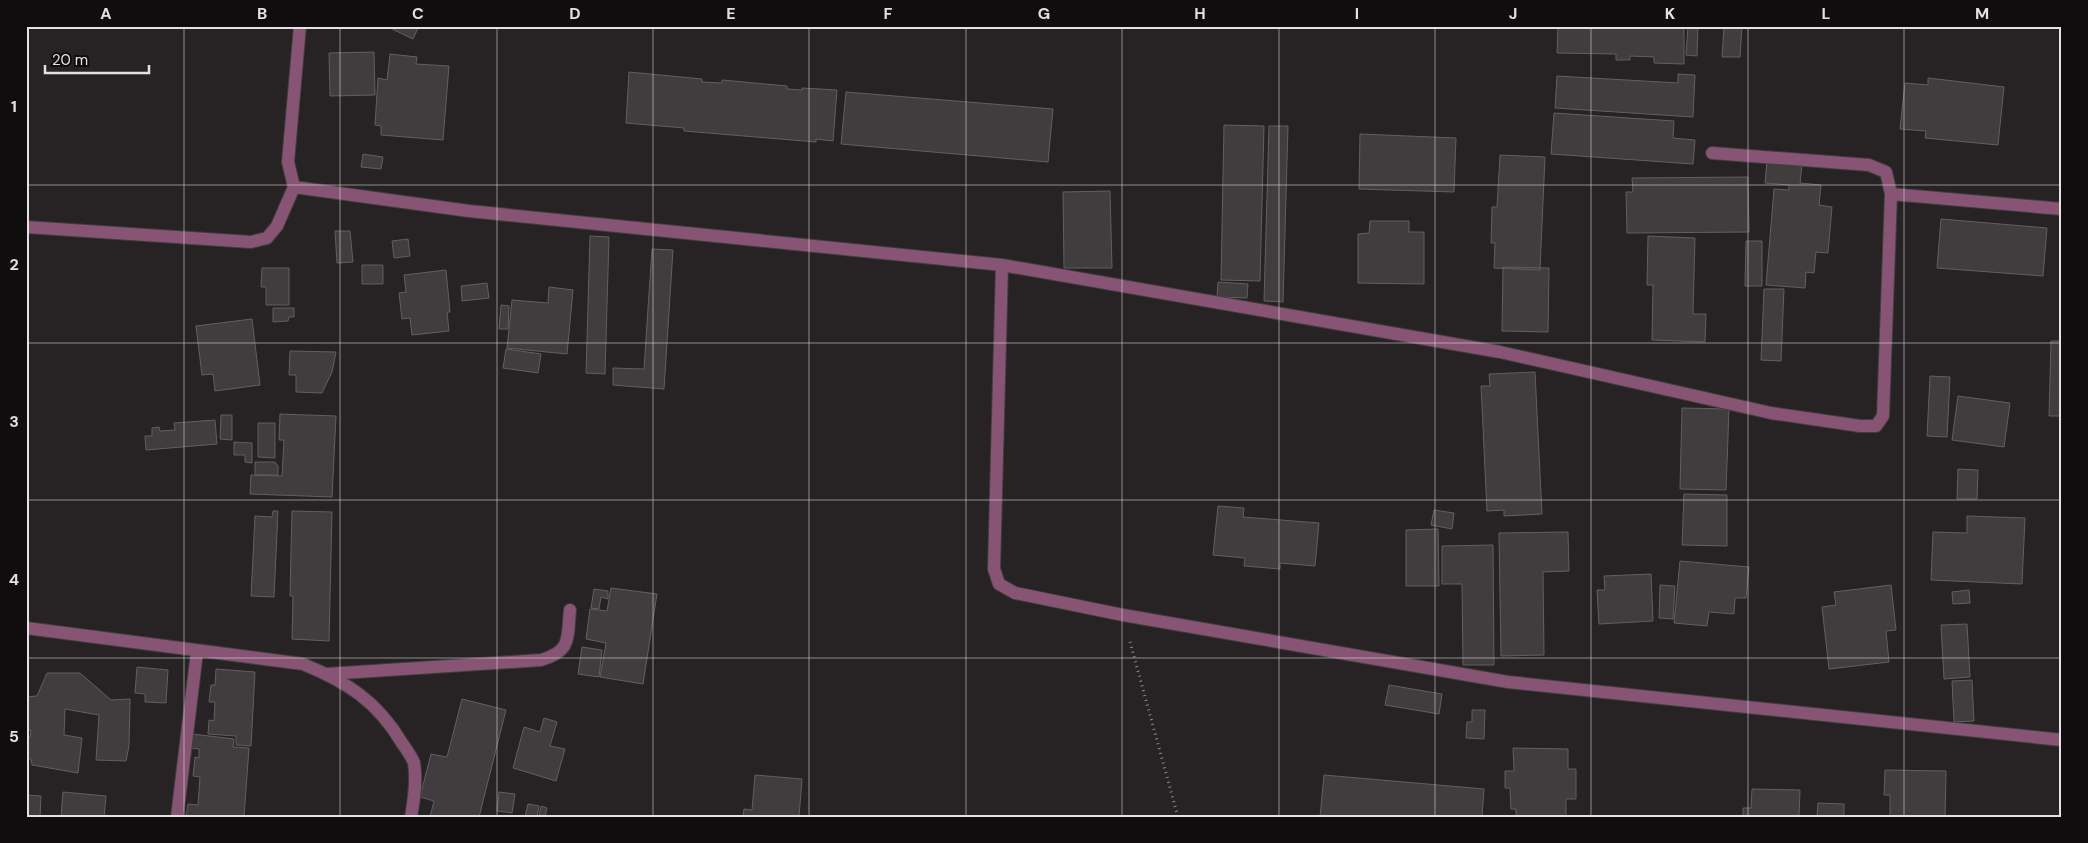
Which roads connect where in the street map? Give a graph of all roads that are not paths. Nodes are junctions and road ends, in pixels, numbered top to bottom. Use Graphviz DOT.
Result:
graph roads {
  1 [pos="300,26"];
  2 [pos="1712,153"];
  3 [pos="294,187"];
  4 [pos="1891,194"];
  5 [pos="2062,209"];
  6 [pos="26,227"];
  7 [pos="1002,264"];
  8 [pos="570,610"];
  9 [pos="26,628"];
  10 [pos="196,652"];
  11 [pos="327,674"];
  12 [pos="2062,740"];
  13 [pos="177,817"];
  14 [pos="410,817"];
  1 -- 3 [label="street"];
  2 -- 4 [label="street"];
  3 -- 6 [label="street"];
  3 -- 7 [label="street"];
  4 -- 5 [label="street"];
  4 -- 7 [label="street"];
  7 -- 12 [label="street"];
  8 -- 11 [label="street"];
  9 -- 10 [label="street"];
  10 -- 11 [label="street"];
  10 -- 13 [label="street"];
  11 -- 14 [label="street"];
}
